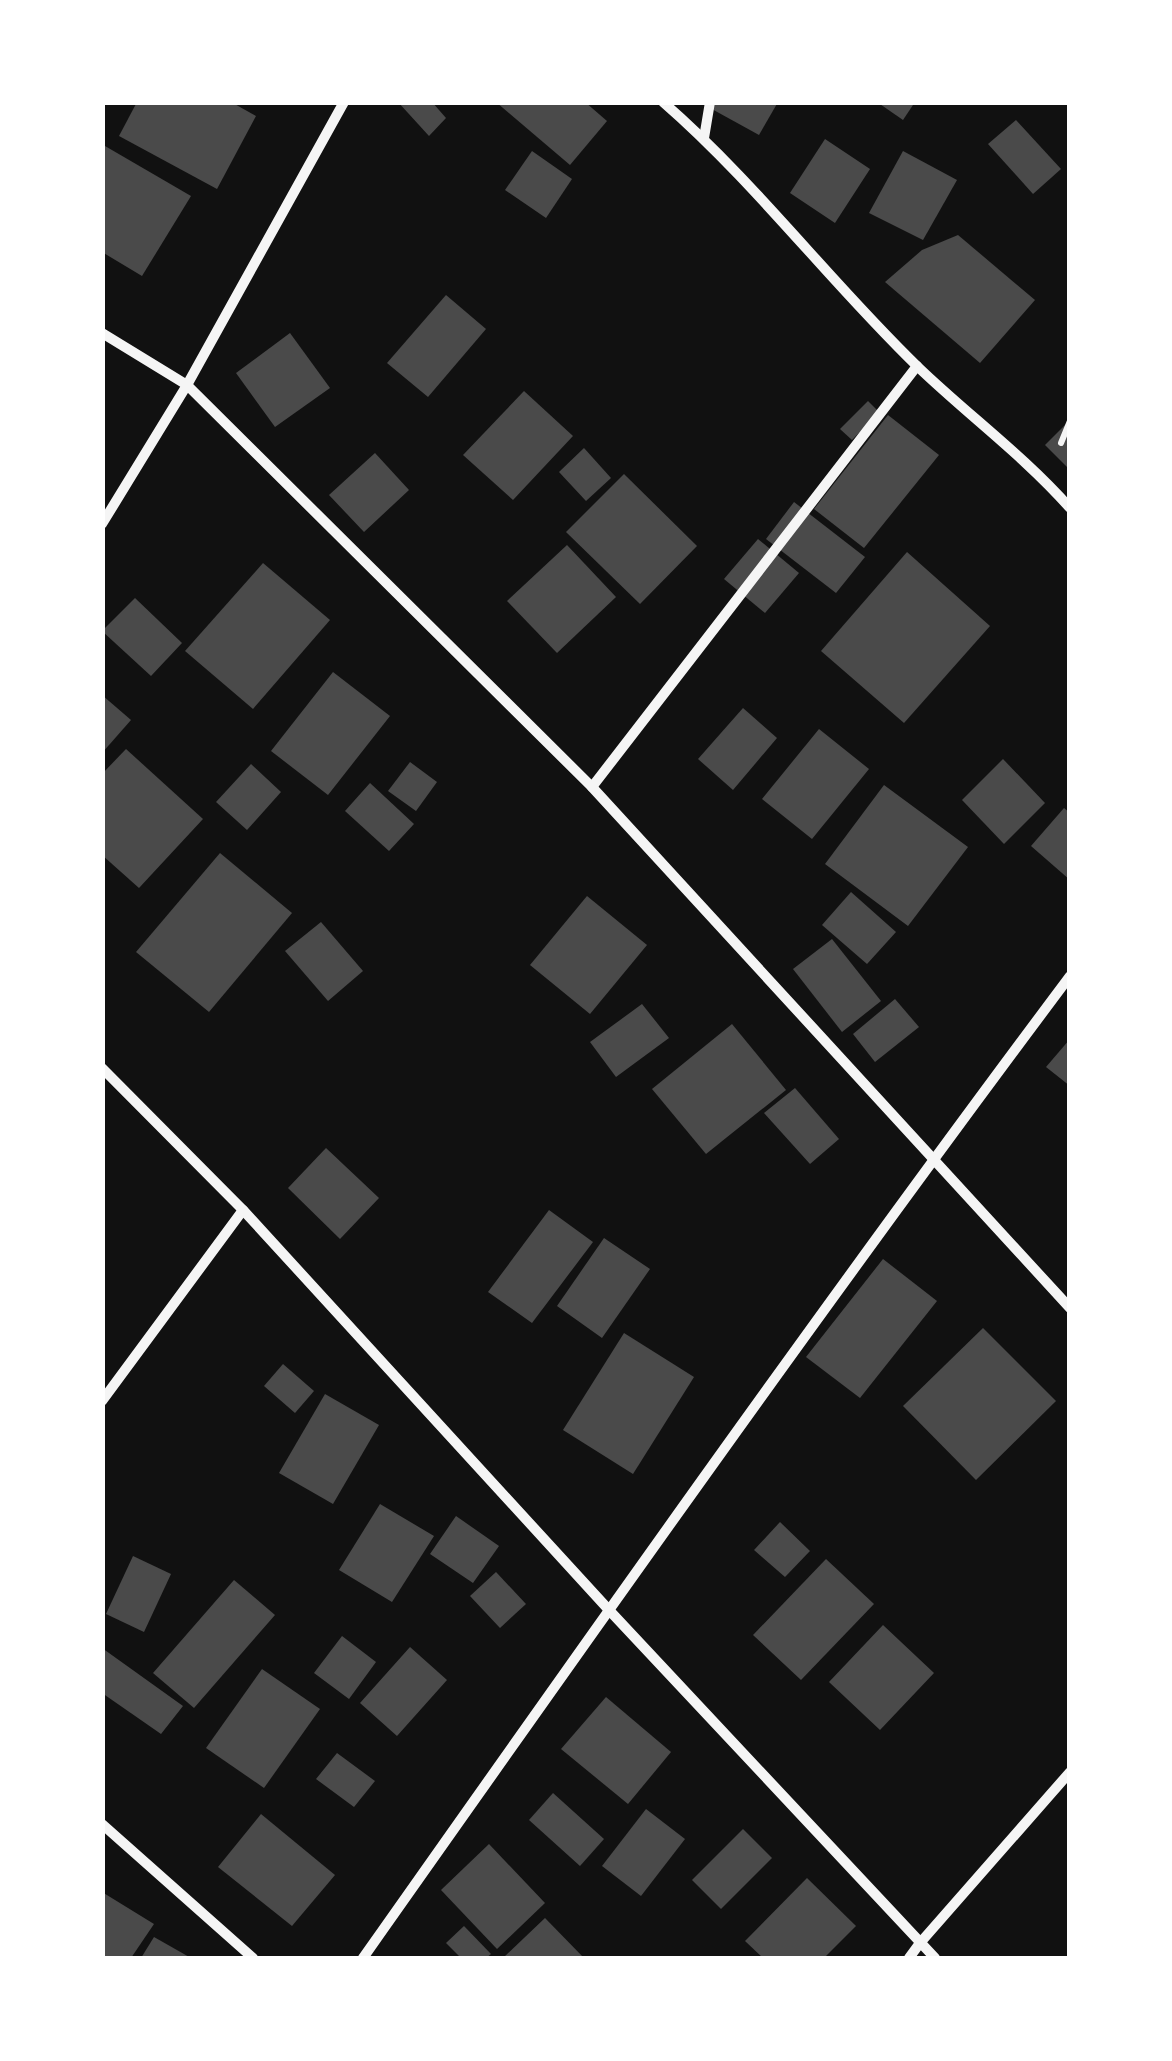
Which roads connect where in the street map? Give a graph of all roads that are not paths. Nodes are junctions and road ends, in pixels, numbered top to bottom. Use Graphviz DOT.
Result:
graph roads {
  1 [pos="344,102"];
  2 [pos="663,102"];
  3 [pos="710,102"];
  4 [pos="704,138"];
  5 [pos="102,333"];
  6 [pos="918,366"];
  7 [pos="187,385"];
  8 [pos="1070,508"];
  9 [pos="102,524"];
  10 [pos="592,787"];
  11 [pos="1070,976"];
  12 [pos="102,1068"];
  13 [pos="932,1160"];
  14 [pos="242,1210"];
  15 [pos="1070,1308"];
  16 [pos="102,1401"];
  17 [pos="609,1610"];
  18 [pos="1070,1772"];
  19 [pos="102,1824"];
  20 [pos="920,1943"];
  21 [pos="254,1958"];
  22 [pos="363,1958"];
  23 [pos="909,1958"];
  24 [pos="935,1958"];
  1 -- 7 [label="street"];
  2 -- 4 [label="street"];
  3 -- 4 [label="street"];
  4 -- 6 [label="street"];
  5 -- 7 [label="street"];
  6 -- 8 [label="street"];
  6 -- 10 [label="street"];
  7 -- 9 [label="street"];
  7 -- 10 [label="street"];
  10 -- 13 [label="street"];
  11 -- 13 [label="street"];
  12 -- 14 [label="street"];
  13 -- 15 [label="street"];
  13 -- 17 [label="street"];
  14 -- 16 [label="street"];
  14 -- 17 [label="street"];
  17 -- 20 [label="street"];
  17 -- 22 [label="street"];
  18 -- 20 [label="street"];
  19 -- 21 [label="street"];
  20 -- 23 [label="street"];
  20 -- 24 [label="street"];
}
